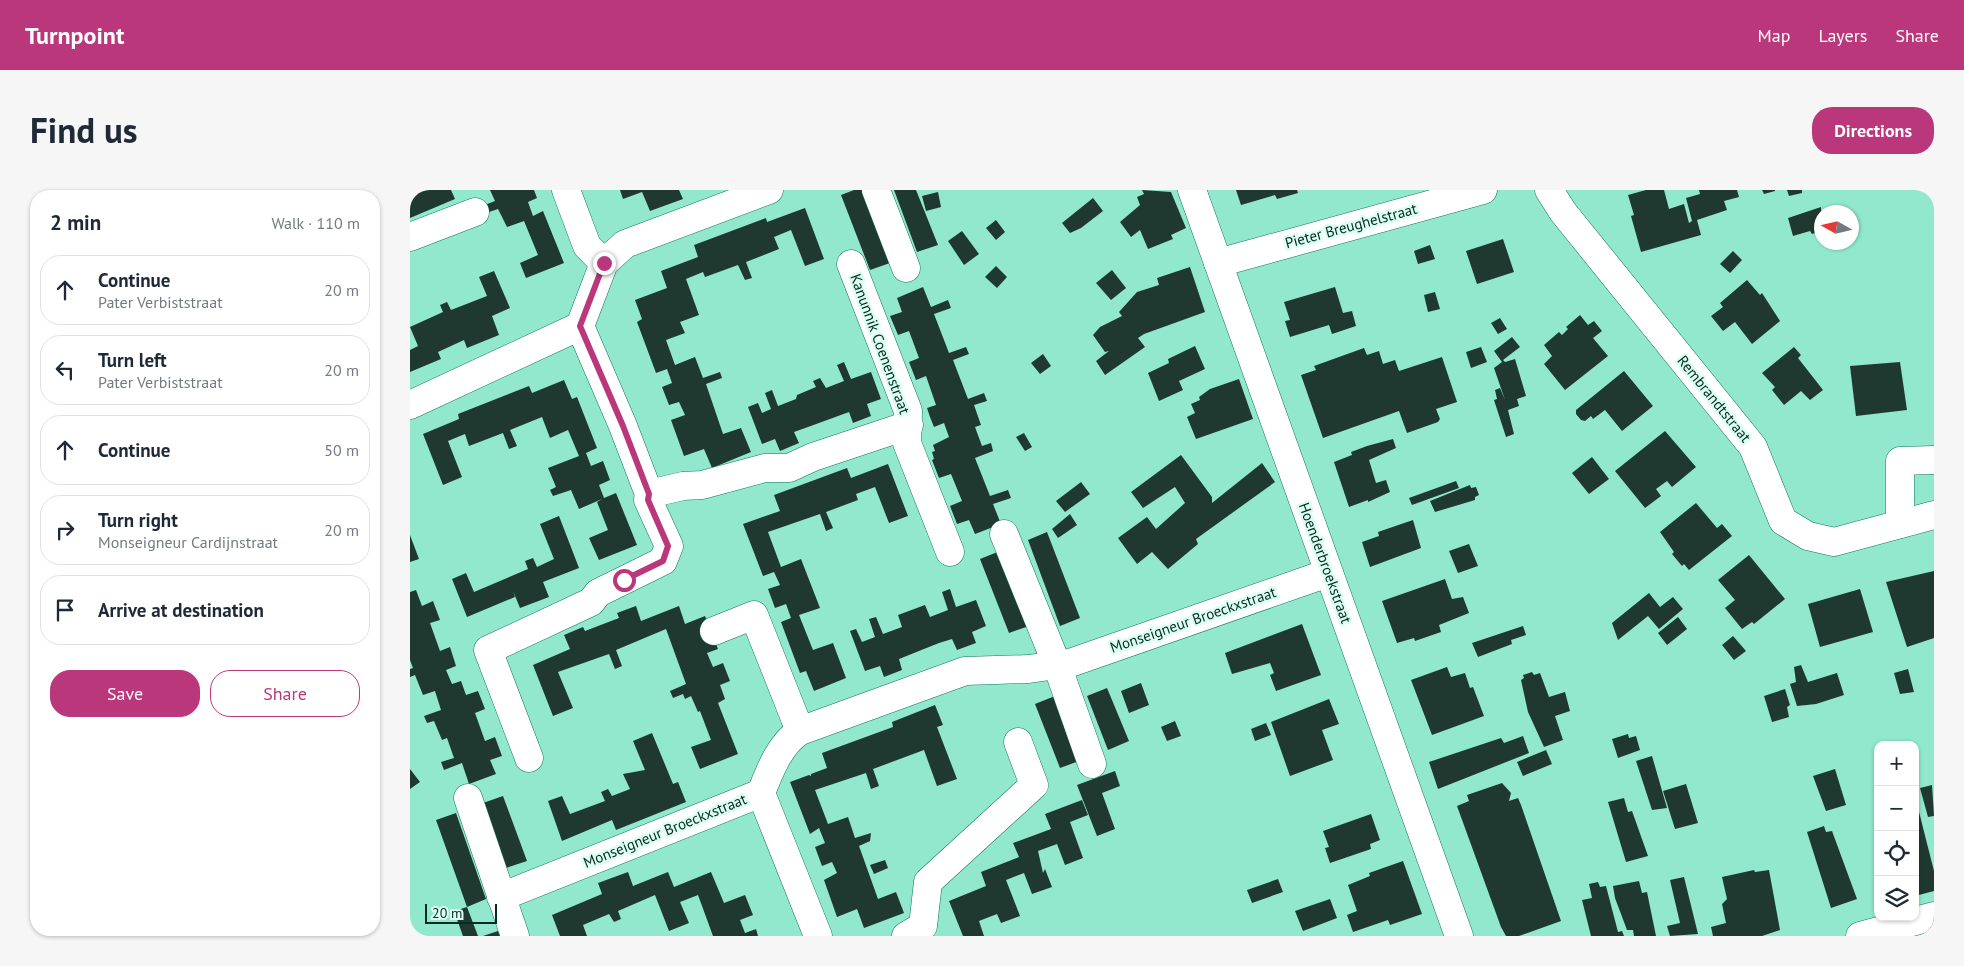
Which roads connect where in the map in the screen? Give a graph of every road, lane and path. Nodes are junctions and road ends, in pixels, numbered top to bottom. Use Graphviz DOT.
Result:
graph roads {
  1 [pos="566,190"];
  2 [pos="769,190"];
  3 [pos="876,190"];
  4 [pos="1192,190"];
  5 [pos="1483,190"];
  6 [pos="1549,190"];
  7 [pos="475,212"];
  8 [pos="410,237"];
  9 [pos="604,263"];
  10 [pos="1218,263"];
  11 [pos="850,264"];
  12 [pos="906,268"];
  13 [pos="580,326"];
  14 [pos="410,404"];
  15 [pos="909,425"];
  16 [pos="1934,460"];
  17 [pos="649,494"];
  18 [pos="1934,515"];
  19 [pos="1900,524"];
  20 [pos="1004,534"];
  21 [pos="950,552"];
  22 [pos="1328,573"];
  23 [pos="714,631"];
  24 [pos="1057,665"];
  25 [pos="800,731"];
  26 [pos="1018,742"];
  27 [pos="529,758"];
  28 [pos="1092,764"];
  29 [pos="761,793"];
  30 [pos="468,798"];
  31 [pos="501,896"];
  32 [pos="1934,916"];
  33 [pos="515,936"];
  34 [pos="818,936"];
  35 [pos="906,936"];
  36 [pos="1459,936"];
  37 [pos="1860,936"];
  1 -- 9 [label="street"];
  2 -- 9 [label="street"];
  3 -- 12 [label="street"];
  4 -- 10 [label="street, Hoenderbroekstraat"];
  5 -- 10 [label="street, Pieter Breughelstraat"];
  6 -- 19 [label="street, Rembrandtstraat"];
  7 -- 8 [label="street"];
  9 -- 13 [label="street"];
  10 -- 22 [label="street, Hoenderbroekstraat"];
  11 -- 15 [label="street, Kanunnik Coenenstraat"];
  13 -- 14 [label="street"];
  13 -- 17 [label="street"];
  15 -- 17 [label="street, Kanunnik Coenenstraat"];
  15 -- 21 [label="street, Kanunnik Coenenstraat"];
  16 -- 19 [label="street"];
  17 -- 27 [label="street"];
  18 -- 19 [label="street, Rembrandtstraat"];
  20 -- 24 [label="street"];
  22 -- 24 [label="street, Monseigneur Broeckxstraat"];
  22 -- 36 [label="street, Hoenderbroekstraat"];
  23 -- 25 [label="street"];
  24 -- 25 [label="street, Monseigneur Broeckxstraat"];
  24 -- 28 [label="street"];
  25 -- 29 [label="street, Monseigneur Broeckxstraat"];
  26 -- 35 [label="street"];
  29 -- 31 [label="street, Monseigneur Broeckxstraat"];
  29 -- 34 [label="street"];
  30 -- 31 [label="street"];
  31 -- 33 [label="street"];
  32 -- 37 [label="street"];
}
